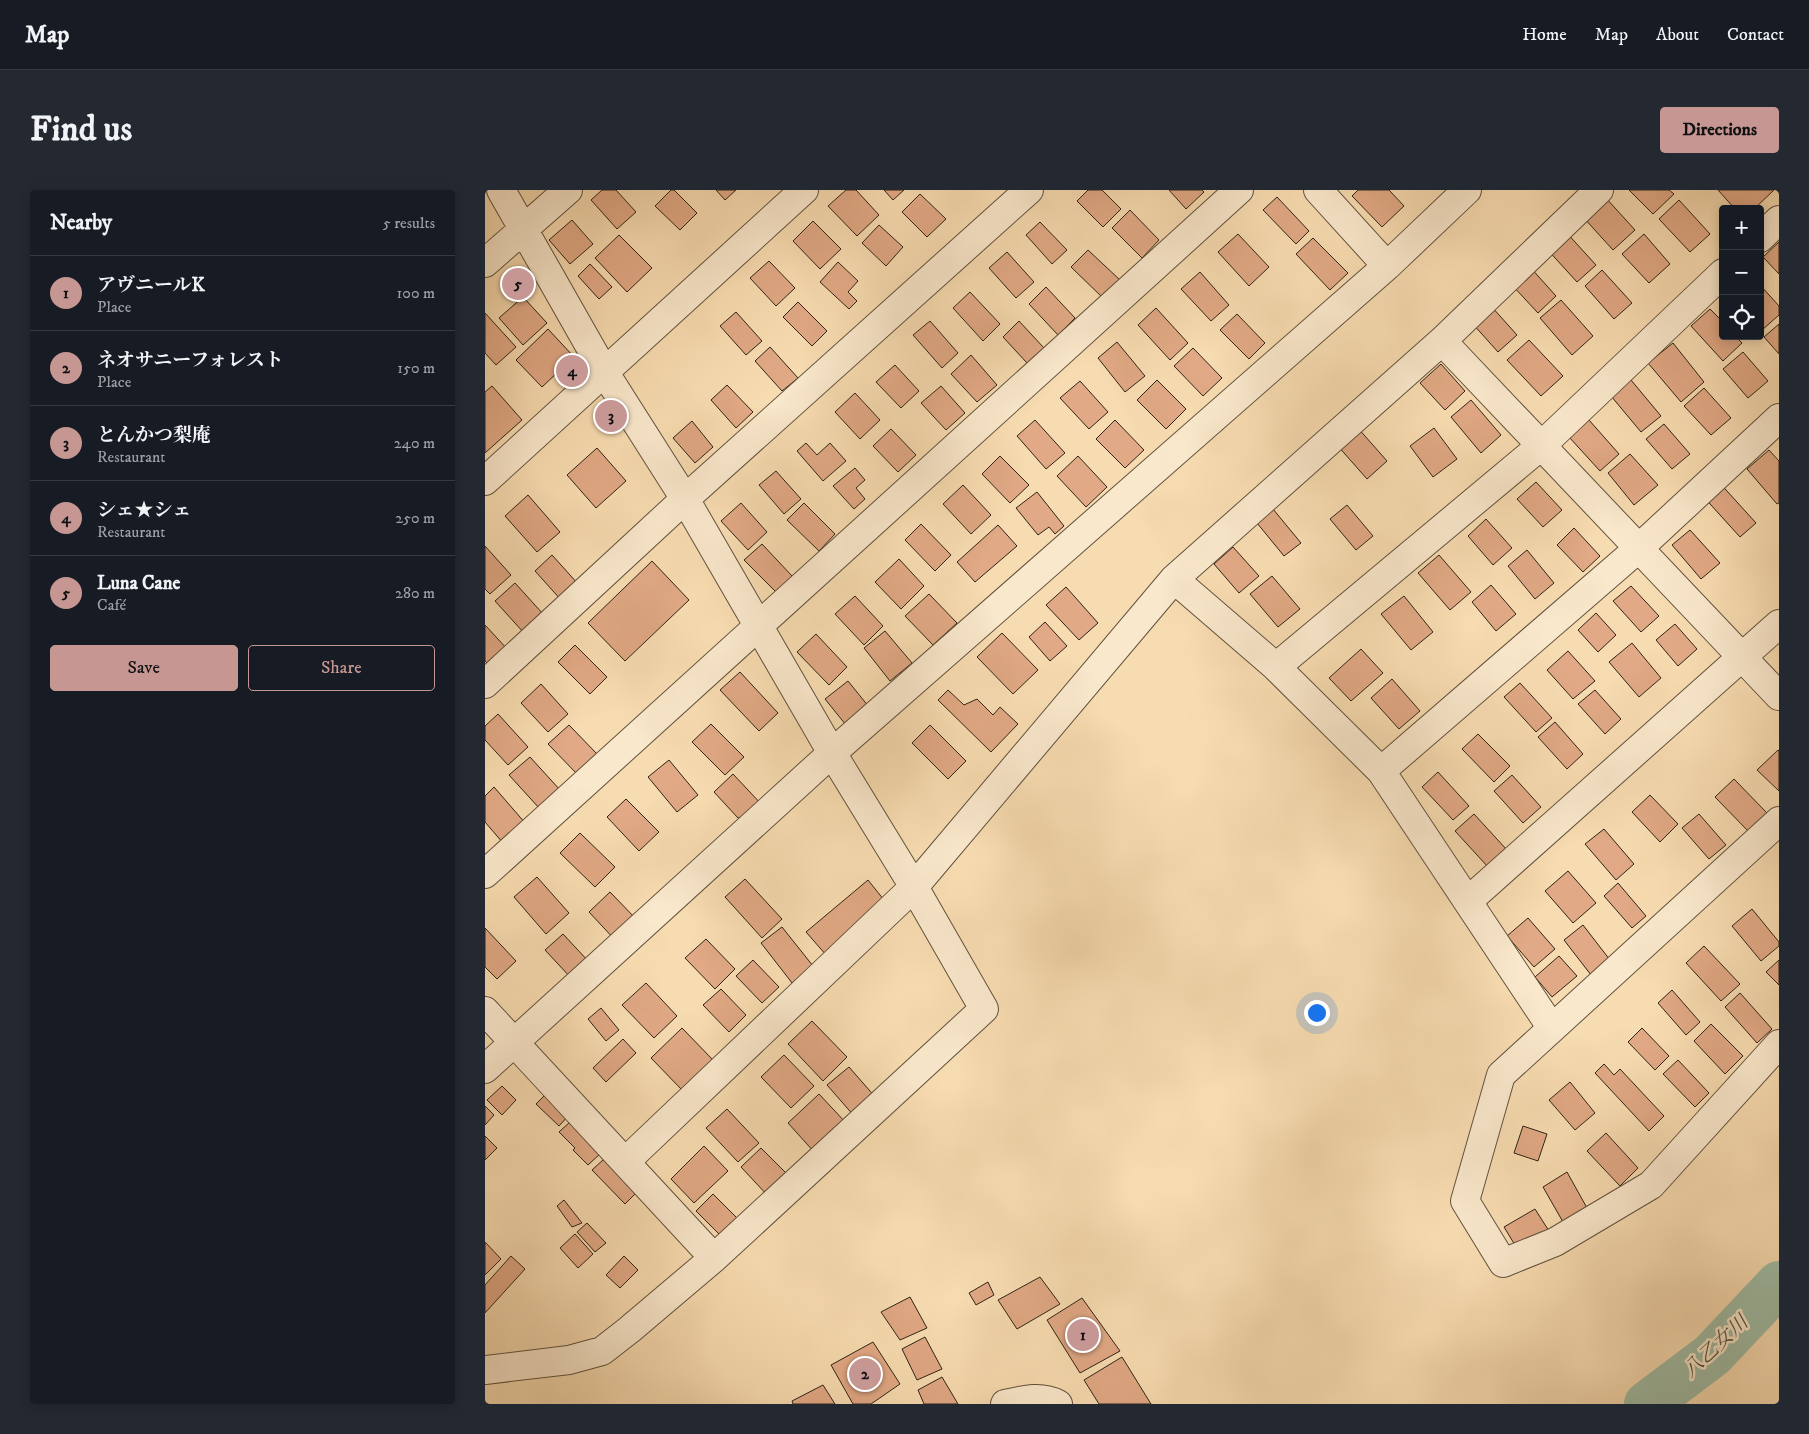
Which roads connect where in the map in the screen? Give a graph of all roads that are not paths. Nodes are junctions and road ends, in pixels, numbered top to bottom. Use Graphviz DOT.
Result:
graph roads {
  1 [pos="501,190"];
  2 [pos="567,190"];
  3 [pos="804,190"];
  4 [pos="1029,190"];
  5 [pos="1239,190"];
  6 [pos="1318,190"];
  7 [pos="1467,190"];
  8 [pos="1599,190"];
  9 [pos="1779,220"];
  10 [pos="523,231"];
  11 [pos="1764,234"];
  12 [pos="485,263"];
  13 [pos="1387,266"];
  14 [pos="1719,277"];
  15 [pos="1442,341"];
  16 [pos="605,373"];
  17 [pos="1779,418"];
  18 [pos="1541,445"];
  19 [pos="485,481"];
  20 [pos="685,499"];
  21 [pos="1639,548"];
  22 [pos="1174,579"];
  23 [pos="1779,624"];
  24 [pos="759,625"];
  25 [pos="1743,657"];
  26 [pos="1276,667"];
  27 [pos="485,684"];
  28 [pos="1779,696"];
  29 [pos="832,753"];
  30 [pos="1381,771"];
  31 [pos="1779,821"];
  32 [pos="485,874"];
  33 [pos="914,887"];
  34 [pos="1468,901"];
  35 [pos="485,1011"];
  36 [pos="1551,1027"];
  37 [pos="514,1042"];
  38 [pos="1779,1044"];
  39 [pos="485,1069"];
  40 [pos="625,1162"];
  41 [pos="714,1258"];
  42 [pos="485,1370"];
  43 [pos="1005,1404"];
  44 [pos="1058,1404"];
  1 -- 10 [label="street"];
  2 -- 10 [label="street"];
  3 -- 16 [label="street"];
  4 -- 20 [label="street"];
  5 -- 24 [label="street"];
  6 -- 13 [label="street"];
  7 -- 13 [label="street"];
  8 -- 15 [label="street"];
  9 -- 11 [label="street"];
  10 -- 12 [label="street"];
  10 -- 16 [label="street"];
  13 -- 29 [label="street"];
  14 -- 18 [label="street"];
  15 -- 18 [label="street"];
  15 -- 22 [label="street"];
  16 -- 19 [label="street"];
  16 -- 20 [label="street"];
  17 -- 21 [label="street"];
  18 -- 21 [label="street"];
  18 -- 26 [label="street"];
  20 -- 24 [label="street"];
  20 -- 27 [label="street"];
  21 -- 25 [label="street"];
  21 -- 30 [label="street"];
  22 -- 26 [label="street"];
  22 -- 33 [label="street"];
  23 -- 25 [label="street"];
  24 -- 29 [label="street"];
  24 -- 32 [label="street"];
  25 -- 28 [label="street"];
  25 -- 34 [label="street"];
  26 -- 30 [label="street"];
  29 -- 33 [label="street"];
  29 -- 37 [label="street"];
  30 -- 34 [label="street"];
  31 -- 36 [label="street"];
  33 -- 40 [label="street"];
  33 -- 41 [label="street"];
  34 -- 36 [label="street"];
  35 -- 37 [label="street"];
  36 -- 38 [label="street"];
  37 -- 39 [label="street"];
  37 -- 40 [label="street"];
  40 -- 41 [label="street"];
  41 -- 42 [label="street"];
  43 -- 44 [label="street"];
}
